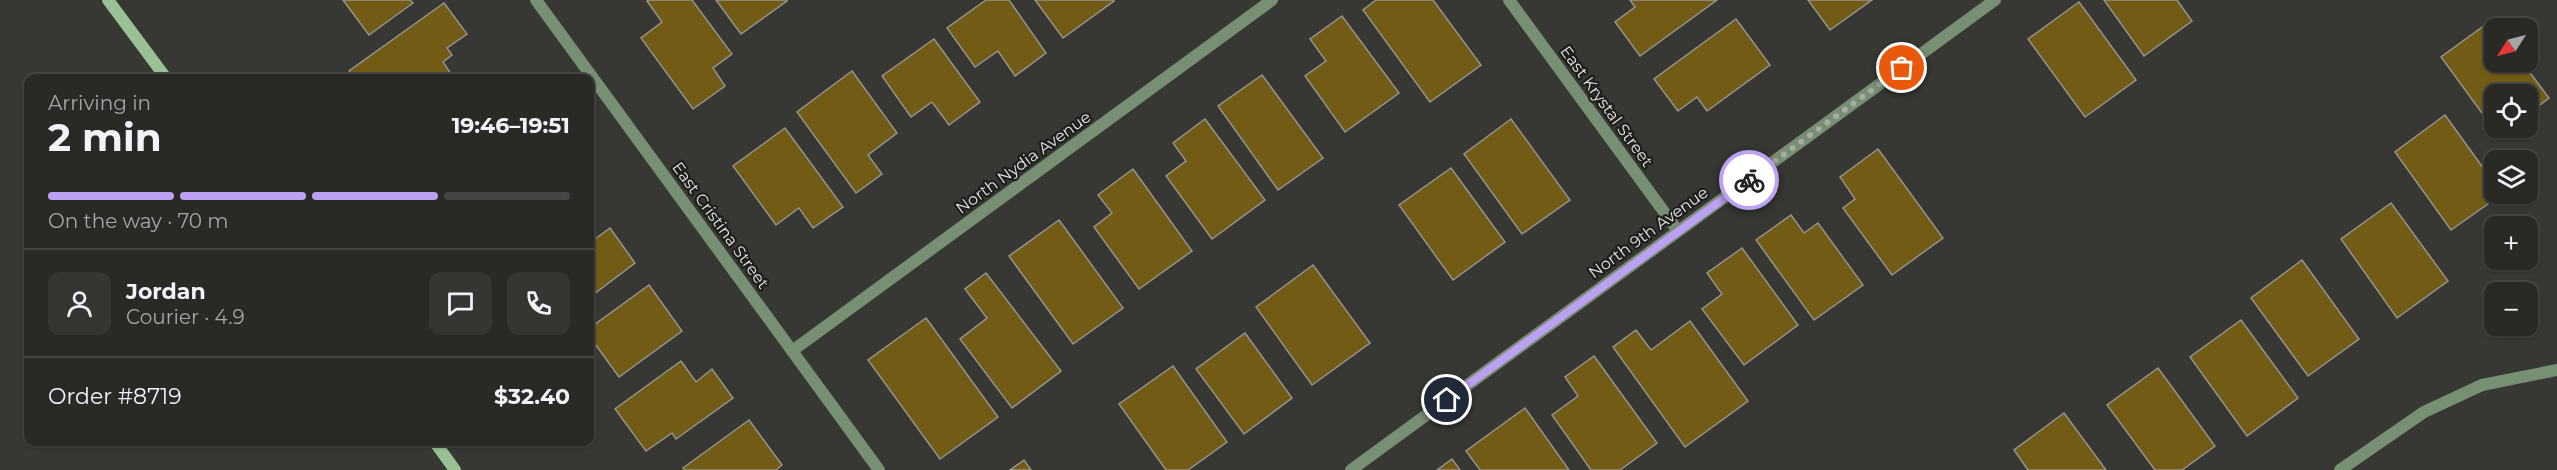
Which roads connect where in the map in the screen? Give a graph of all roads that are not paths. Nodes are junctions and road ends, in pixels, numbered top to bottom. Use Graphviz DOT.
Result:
graph roads {
  1 [pos="108,0"];
  2 [pos="1272,0"];
  3 [pos="1509,0"];
  4 [pos="1995,0"];
  5 [pos="541,2"];
  6 [pos="163,74"];
  7 [pos="593,74"];
  8 [pos="594,76"];
  9 [pos="1678,231"];
  10 [pos="792,351"];
  11 [pos="2557,370"];
  12 [pos="438,446"];
  13 [pos="455,470"];
  14 [pos="879,470"];
  15 [pos="1351,470"];
  16 [pos="2340,470"];
  1 -- 6 [label="main road"];
  2 -- 10 [label="street, North Nydia Avenue"];
  3 -- 9 [label="street, East Krystal Street"];
  4 -- 9 [label="street, North 9th Avenue"];
  5 -- 7 [label="street, East Cristina Street"];
  8 -- 10 [label="street, East Cristina Street"];
  9 -- 15 [label="street, North 9th Avenue"];
  10 -- 14 [label="street, East Cristina Street"];
  11 -- 16 [label="street"];
  12 -- 13 [label="main road"];
}
